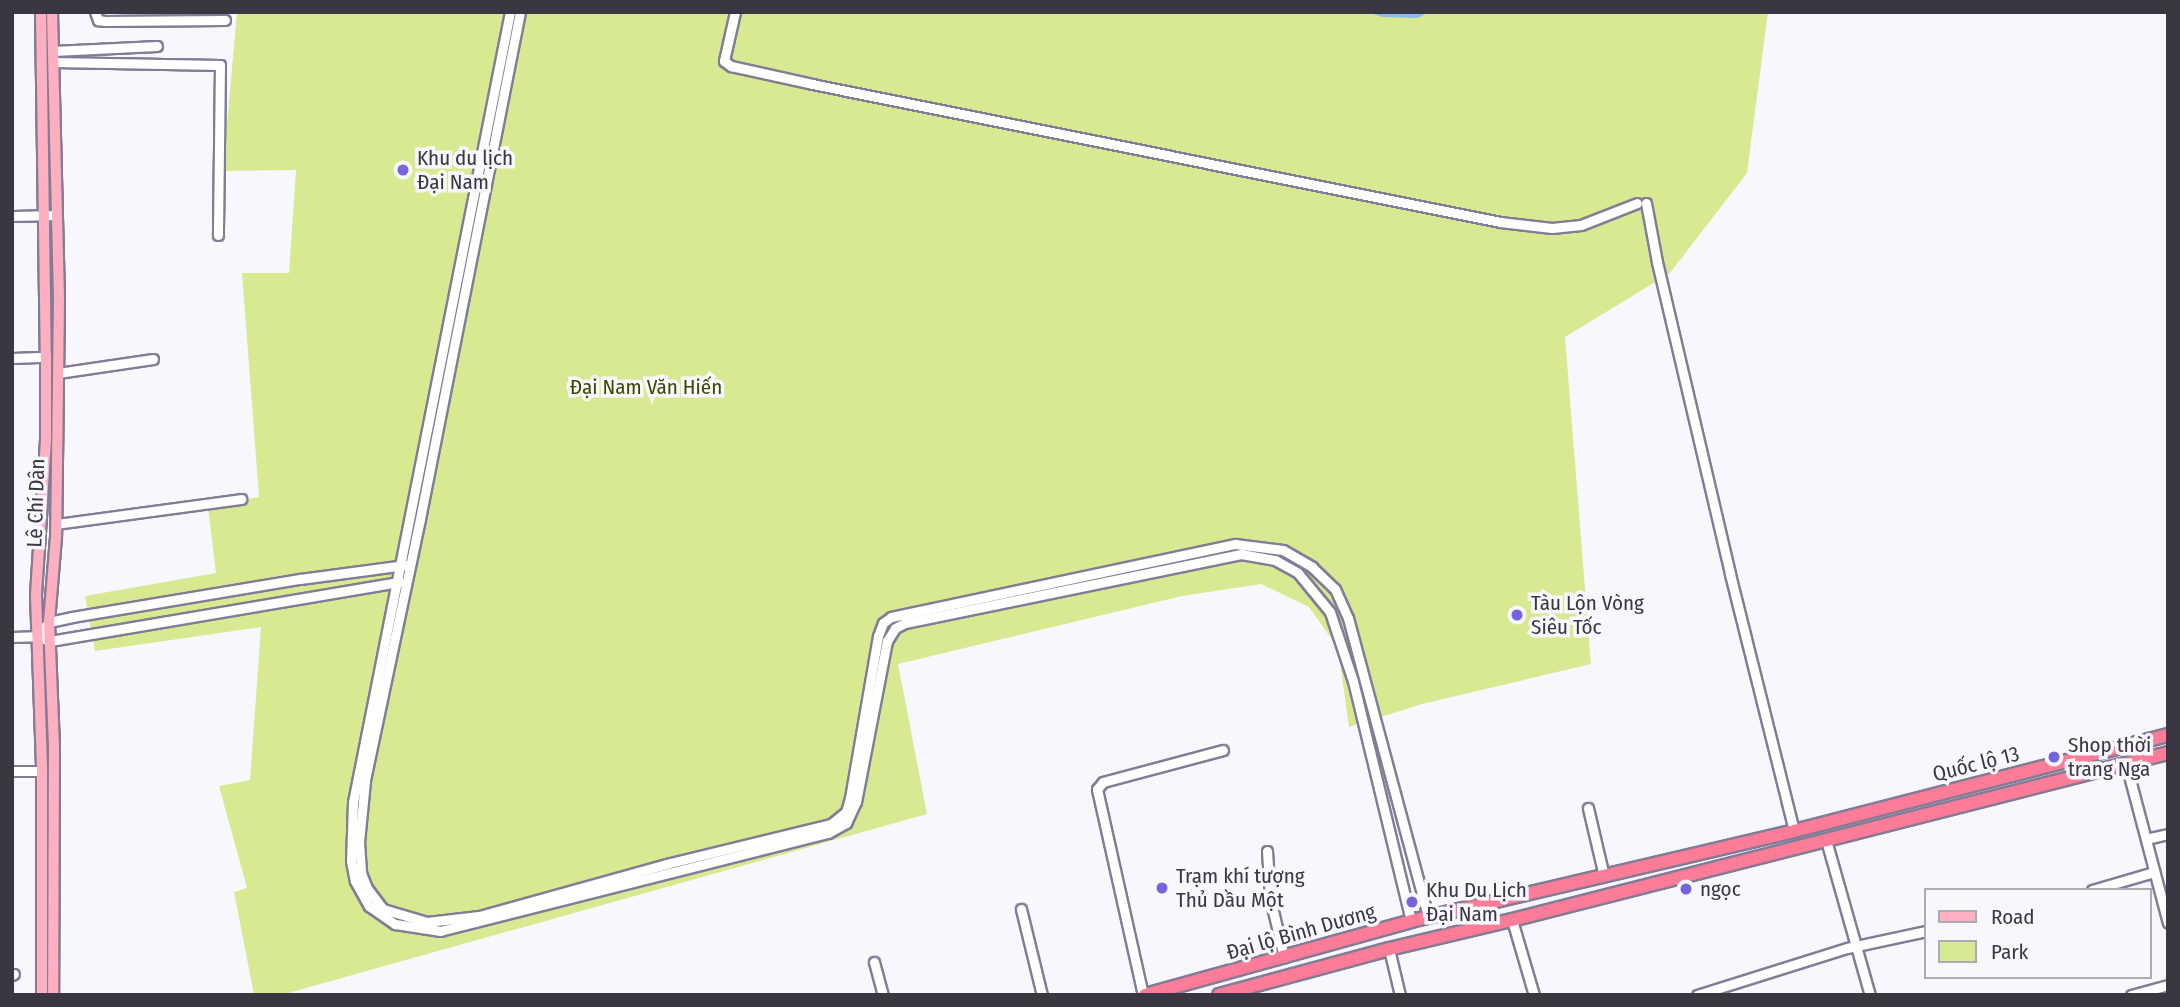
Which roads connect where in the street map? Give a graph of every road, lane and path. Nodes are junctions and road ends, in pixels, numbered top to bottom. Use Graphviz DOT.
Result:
graph roads {
  1 [pos="40,12"];
  2 [pos="52,12"];
  3 [pos="95,12"];
  4 [pos="510,12"];
  5 [pos="520,12"];
  6 [pos="735,12"];
  7 [pos="225,20"];
  8 [pos="156,46"];
  9 [pos="53,56"];
  10 [pos="52,215"];
  11 [pos="12,216"];
  12 [pos="218,235"];
  13 [pos="46,357"];
  14 [pos="12,358"];
  15 [pos="153,359"];
  16 [pos="58,373"];
  17 [pos="241,499"];
  18 [pos="56,524"];
  19 [pos="411,564"];
  20 [pos="400,566"];
  21 [pos="407,581"];
  22 [pos="397,583"];
  23 [pos="49,622"];
  24 [pos="36,636"];
  25 [pos="12,637"];
  26 [pos="50,641"];
  27 [pos="2168,735"];
  28 [pos="1223,750"];
  29 [pos="2168,753"];
  30 [pos="2126,764"];
  31 [pos="12,771"];
  32 [pos="42,771"];
  33 [pos="1588,808"];
  34 [pos="1823,824"];
  35 [pos="1794,831"];
  36 [pos="2168,834"];
  37 [pos="2146,839"];
  38 [pos="1826,840"];
  39 [pos="1798,848"];
  40 [pos="1267,851"];
  41 [pos="2154,872"];
  42 [pos="1604,876"];
  43 [pos="2099,888"];
  44 [pos="1424,901"];
  45 [pos="1407,905"];
  46 [pos="1021,909"];
  47 [pos="1428,917"];
  48 [pos="1512,920"];
  49 [pos="1411,921"];
  50 [pos="2168,923"];
  51 [pos="1924,931"];
  52 [pos="1433,938"];
  53 [pos="1416,942"];
  54 [pos="1856,947"];
  55 [pos="1389,949"];
  56 [pos="1284,957"];
  57 [pos="874,962"];
  58 [pos="2168,985"];
  59 [pos="41,995"];
  60 [pos="53,995"];
  61 [pos="883,995"];
  62 [pos="1042,995"];
  63 [pos="1144,995"];
  64 [pos="1219,995"];
  65 [pos="1399,995"];
  66 [pos="1534,995"];
  67 [pos="1697,995"];
  68 [pos="1870,995"];
  69 [pos="2131,995"];
  1 -- 10 [label="main road, Lê Chí Dân"];
  2 -- 9 [label="main road, Lê Chí Dân"];
  3 -- 7 [label="street"];
  4 -- 20 [label="street"];
  5 -- 19 [label="street"];
  6 -- 35 [label="street"];
  8 -- 9 [label="street"];
  9 -- 10 [label="main road, Lê Chí Dân"];
  9 -- 12 [label="street"];
  10 -- 11 [label="street"];
  10 -- 13 [label="main road, Lê Chí Dân"];
  10 -- 16 [label="main road, Lê Chí Dân"];
  13 -- 14 [label="street"];
  13 -- 24 [label="main road, Lê Chí Dân"];
  15 -- 16 [label="street"];
  16 -- 18 [label="main road, Lê Chí Dân"];
  17 -- 18 [label="street"];
  18 -- 23 [label="main road, Lê Chí Dân"];
  19 -- 20 [label="street"];
  19 -- 21 [label="street"];
  20 -- 22 [label="street"];
  20 -- 23 [label="street"];
  21 -- 22 [label="street"];
  21 -- 44 [label="street"];
  22 -- 26 [label="street"];
  22 -- 45 [label="street"];
  23 -- 24 [label="street"];
  23 -- 26 [label="main road, Lê Chí Dân"];
  24 -- 25 [label="street"];
  24 -- 26 [label="street"];
  24 -- 32 [label="main road, Lê Chí Dân"];
  26 -- 60 [label="main road, Lê Chí Dân"];
  27 -- 34 [label="highway, Quốc lộ 13"];
  28 -- 63 [label="street"];
  29 -- 30 [label="highway, Quốc lộ 13"];
  30 -- 37 [label="street"];
  30 -- 38 [label="highway, Quốc lộ 13"];
  31 -- 32 [label="street"];
  32 -- 59 [label="main road, Lê Chí Dân"];
  33 -- 42 [label="street"];
  34 -- 35 [label="highway, Quốc lộ 13"];
  34 -- 38 [label="highway"];
  35 -- 39 [label="highway"];
  35 -- 42 [label="highway, Đại lộ Bình Dương"];
  36 -- 37 [label="street"];
  37 -- 41 [label="street"];
  38 -- 39 [label="highway, Quốc lộ 13"];
  38 -- 54 [label="street"];
  39 -- 48 [label="highway, Đại lộ Bình Dương"];
  40 -- 56 [label="street"];
  41 -- 43 [label="street"];
  41 -- 50 [label="street"];
  42 -- 47 [label="highway, Đại lộ Bình Dương"];
  44 -- 45 [label="street"];
  44 -- 47 [label="street"];
  45 -- 49 [label="street"];
  46 -- 62 [label="street"];
  47 -- 49 [label="highway, Đại lộ Bình Dương"];
  47 -- 52 [label="highway"];
  48 -- 52 [label="highway, Đại lộ Bình Dương"];
  48 -- 66 [label="street"];
  49 -- 53 [label="highway"];
  49 -- 56 [label="highway, Đại lộ Bình Dương"];
  51 -- 54 [label="street"];
  52 -- 53 [label="highway, Đại lộ Bình Dương"];
  53 -- 55 [label="highway, Đại lộ Bình Dương"];
  54 -- 67 [label="street"];
  54 -- 68 [label="street"];
  55 -- 64 [label="highway, Đại lộ Bình Dương"];
  55 -- 65 [label="street"];
  56 -- 63 [label="highway, Đại lộ Bình Dương"];
  57 -- 61 [label="street"];
  58 -- 69 [label="street"];
}
